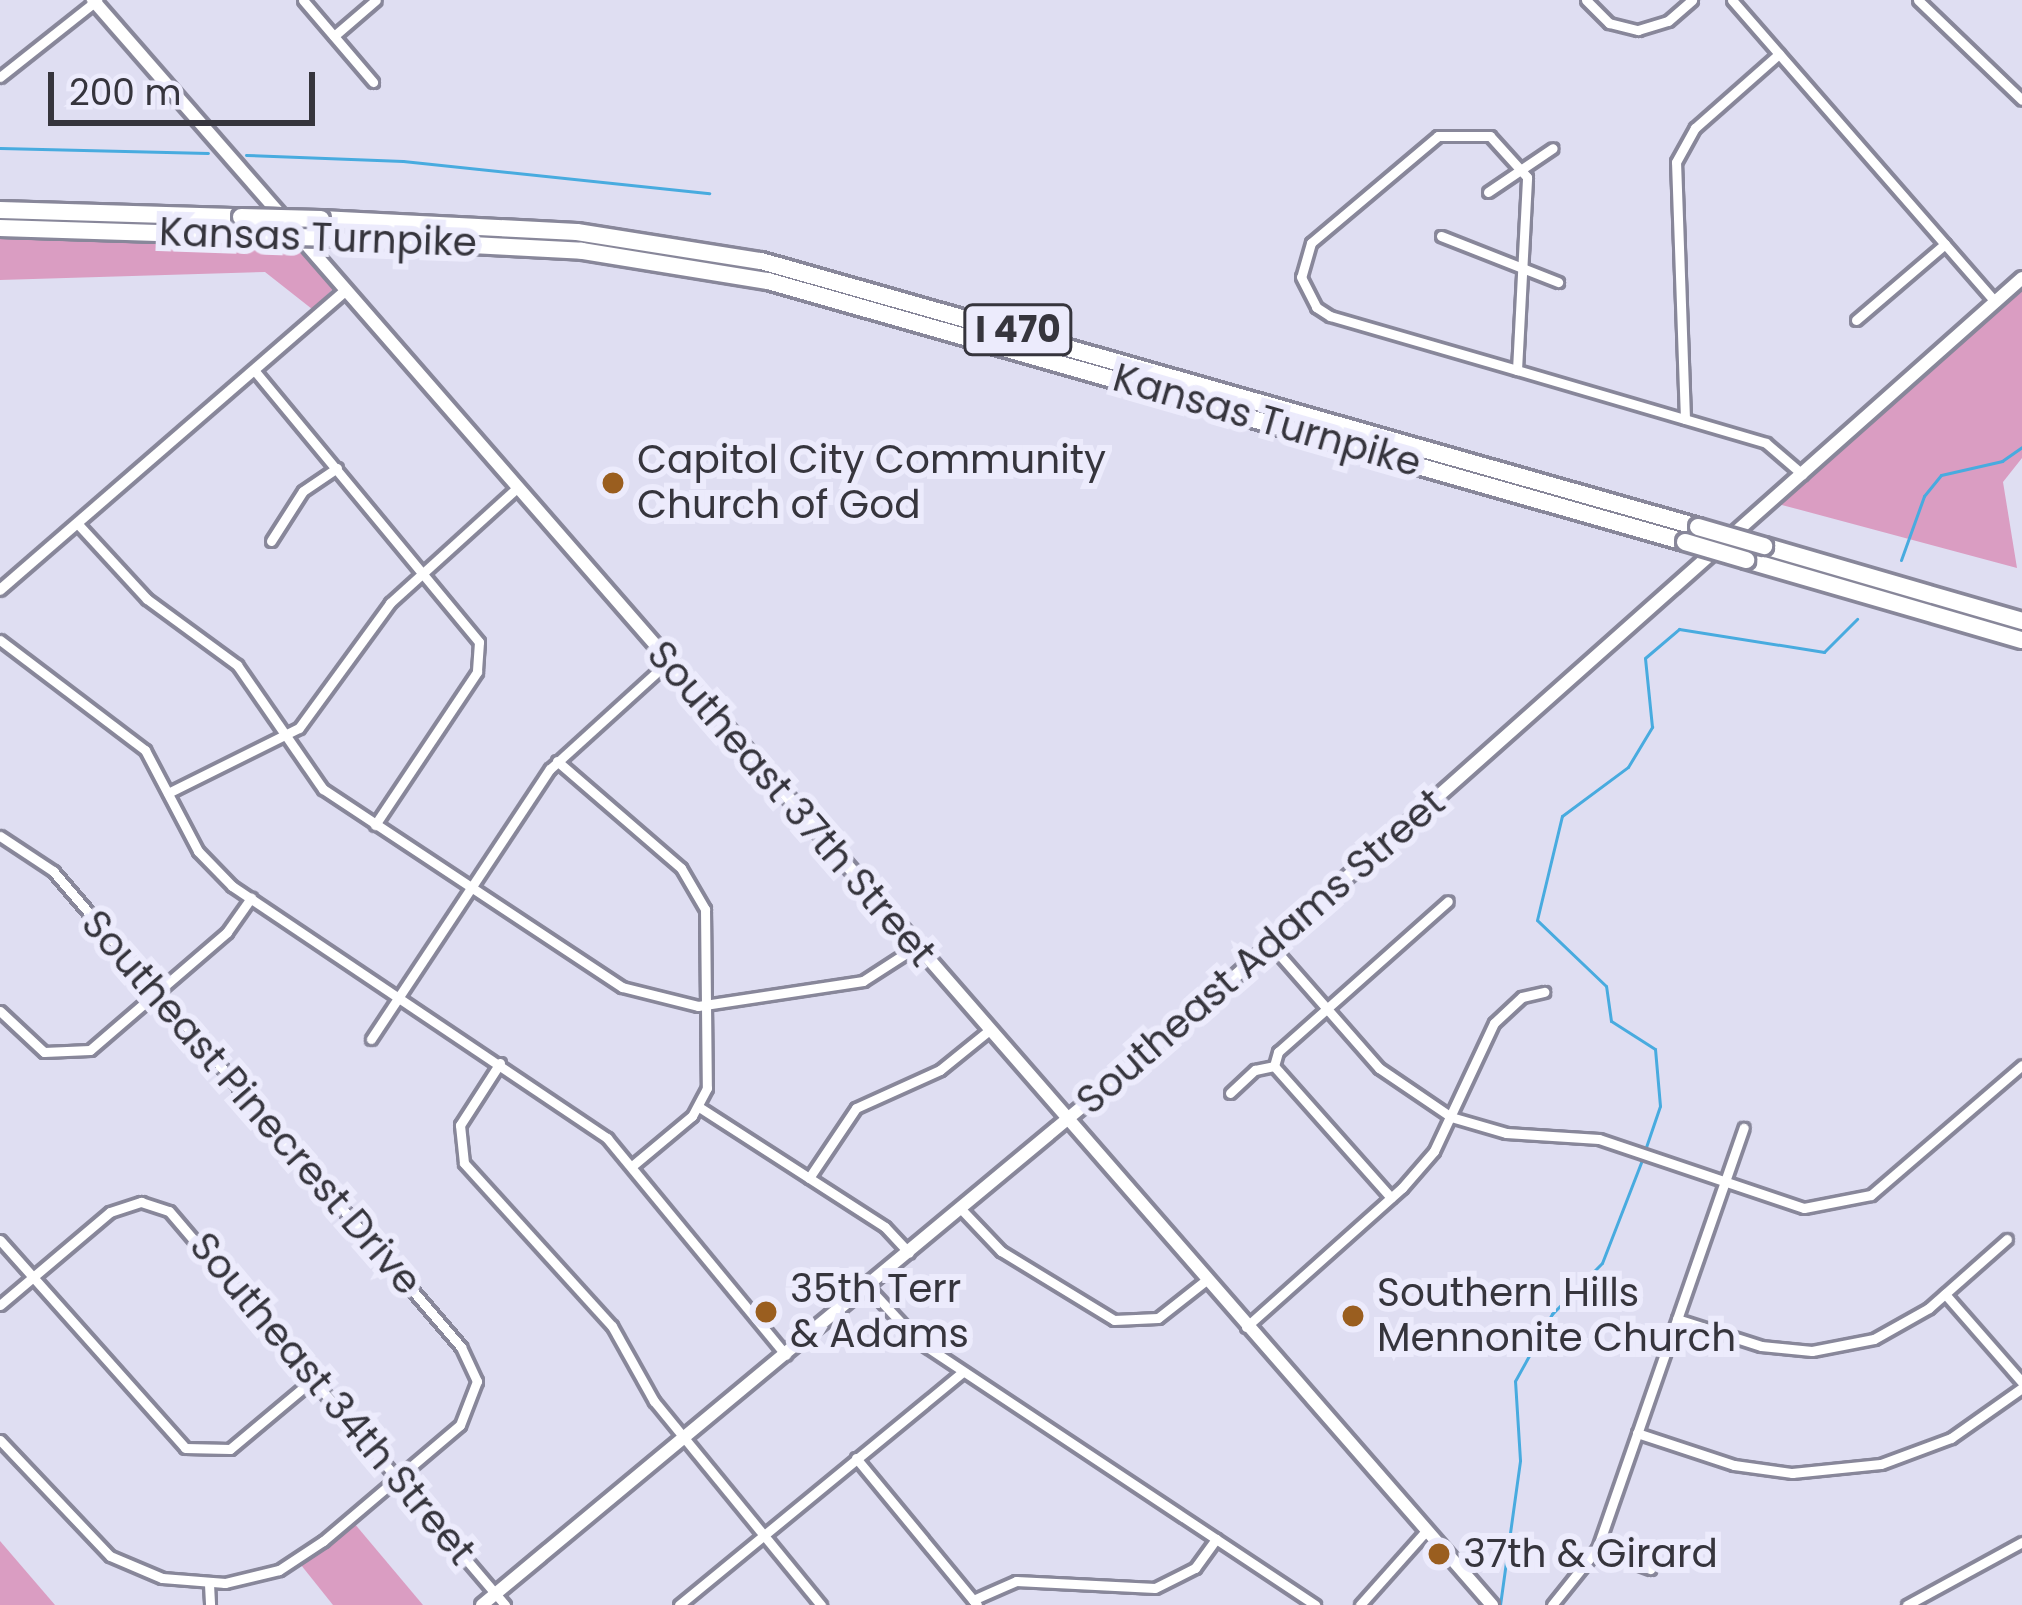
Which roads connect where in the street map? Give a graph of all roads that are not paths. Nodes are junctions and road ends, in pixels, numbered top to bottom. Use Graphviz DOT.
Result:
graph roads {
  1 [pos="303,0"];
  2 [pos="376,0"];
  3 [pos="1586,0"];
  4 [pos="1692,0"];
  5 [pos="1732,0"];
  6 [pos="1918,0"];
  7 [pos="95,1"];
  8 [pos="334,36"];
  9 [pos="1779,54"];
  10 [pos="0,77"];
  11 [pos="374,82"];
  12 [pos="2022,100"];
  13 [pos="1553,148"];
  14 [pos="1524,170"];
  15 [pos="1488,192"];
  16 [pos="0,210"];
  17 [pos="0,228"];
  18 [pos="1441,236"];
  19 [pos="1945,244"];
  20 [pos="1525,271"];
  21 [pos="2022,278"];
  22 [pos="1558,282"];
  23 [pos="346,290"];
  24 [pos="1995,302"];
  25 [pos="1856,320"];
  26 [pos="254,370"];
  27 [pos="1516,370"];
  28 [pos="1685,419"];
  29 [pos="337,468"];
  30 [pos="1802,474"];
  31 [pos="518,488"];
  32 [pos="77,523"];
  33 [pos="271,541"];
  34 [pos="419,572"];
  35 [pos="0,590"];
  36 [pos="2022,621"];
  37 [pos="0,640"];
  38 [pos="2022,640"];
  39 [pos="668,662"];
  40 [pos="284,739"];
  41 [pos="557,761"];
  42 [pos="168,793"];
  43 [pos="375,825"];
  44 [pos="0,836"];
  45 [pos="470,888"];
  46 [pos="250,898"];
  47 [pos="1448,901"];
  48 [pos="1271,945"];
  49 [pos="914,948"];
  50 [pos="1544,992"];
  51 [pos="157,993"];
  52 [pos="398,995"];
  53 [pos="707,1004"];
  54 [pos="1326,1008"];
  55 [pos="0,1010"];
  56 [pos="987,1032"];
  57 [pos="371,1039"];
  58 [pos="500,1063"];
  59 [pos="2022,1065"];
  60 [pos="1274,1066"];
  61 [pos="1230,1093"];
  62 [pos="699,1107"];
  63 [pos="1450,1118"];
  64 [pos="1066,1122"];
  65 [pos="1744,1128"];
  66 [pos="632,1166"];
  67 [pos="809,1178"];
  68 [pos="1724,1181"];
  69 [pos="1391,1198"];
  70 [pos="962,1210"];
  71 [pos="2007,1239"];
  72 [pos="0,1240"];
  73 [pos="909,1253"];
  74 [pos="32,1277"];
  75 [pos="1205,1281"];
  76 [pos="868,1287"];
  77 [pos="1945,1294"];
  78 [pos="0,1305"];
  79 [pos="1677,1319"];
  80 [pos="1246,1327"];
  81 [pos="786,1355"];
  82 [pos="964,1372"];
  83 [pos="315,1378"];
  84 [pos="2022,1385"];
  85 [pos="1637,1433"];
  86 [pos="684,1438"];
  87 [pos="0,1440"];
  88 [pos="856,1457"];
  89 [pos="401,1477"];
  90 [pos="1426,1531"];
  91 [pos="764,1535"];
  92 [pos="1216,1540"];
  93 [pos="2022,1542"];
  94 [pos="1597,1549"];
  95 [pos="1650,1569"];
  96 [pos="209,1584"];
  97 [pos="501,1599"];
  98 [pos="1488,1601"];
  99 [pos="975,1602"];
  100 [pos="210,1605"];
  101 [pos="482,1605"];
  102 [pos="679,1605"];
  103 [pos="821,1605"];
  104 [pos="1316,1605"];
  105 [pos="1360,1605"];
  106 [pos="1552,1605"];
  107 [pos="1906,1605"];
  1 -- 8 [label="street"];
  2 -- 8 [label="street"];
  3 -- 4 [label="street"];
  5 -- 9 [label="street"];
  6 -- 12 [label="street"];
  7 -- 10 [label="street"];
  7 -- 23 [label="main road, Southeast 37th Street"];
  8 -- 11 [label="street"];
  9 -- 19 [label="street"];
  9 -- 28 [label="street"];
  13 -- 14 [label="street"];
  14 -- 15 [label="street"];
  14 -- 20 [label="street"];
  14 -- 27 [label="street"];
  16 -- 36 [label="highway, Kansas Turnpike / I 470, bridge"];
  17 -- 38 [label="highway, Kansas Turnpike / I 470, bridge"];
  18 -- 20 [label="street"];
  19 -- 24 [label="street"];
  19 -- 25 [label="street"];
  20 -- 22 [label="street"];
  20 -- 27 [label="street"];
  21 -- 24 [label="main road, Southeast Adams Street"];
  23 -- 26 [label="street"];
  23 -- 31 [label="main road, Southeast 37th Street"];
  24 -- 30 [label="main road, Southeast Adams Street"];
  26 -- 29 [label="street"];
  26 -- 32 [label="street"];
  27 -- 28 [label="street"];
  28 -- 30 [label="street"];
  29 -- 33 [label="street"];
  29 -- 34 [label="street"];
  30 -- 48 [label="main road, Southeast Adams Street"];
  31 -- 34 [label="street"];
  31 -- 39 [label="main road, Southeast 37th Street"];
  32 -- 35 [label="street"];
  32 -- 40 [label="street"];
  34 -- 40 [label="street"];
  34 -- 43 [label="street"];
  37 -- 42 [label="street"];
  39 -- 41 [label="street"];
  39 -- 49 [label="main road, Southeast 37th Street"];
  40 -- 42 [label="street"];
  40 -- 43 [label="street"];
  41 -- 45 [label="street"];
  41 -- 53 [label="street"];
  42 -- 46 [label="street"];
  43 -- 45 [label="street"];
  44 -- 51 [label="street, Southeast Pinecrest Drive"];
  45 -- 52 [label="street"];
  45 -- 53 [label="street"];
  46 -- 51 [label="street"];
  46 -- 52 [label="street"];
  47 -- 54 [label="street"];
  48 -- 54 [label="street"];
  48 -- 64 [label="main road, Southeast Adams Street"];
  49 -- 53 [label="street"];
  49 -- 56 [label="main road, Southeast 37th Street"];
  50 -- 63 [label="street"];
  51 -- 55 [label="street"];
  51 -- 89 [label="street, Southeast Pinecrest Drive"];
  52 -- 57 [label="street"];
  52 -- 58 [label="street"];
  53 -- 62 [label="street"];
  54 -- 60 [label="street"];
  54 -- 63 [label="street"];
  56 -- 64 [label="main road, Southeast 37th Street"];
  56 -- 67 [label="street"];
  58 -- 66 [label="street"];
  58 -- 86 [label="street"];
  59 -- 68 [label="street"];
  60 -- 61 [label="street"];
  60 -- 69 [label="street"];
  62 -- 66 [label="street"];
  62 -- 67 [label="street"];
  63 -- 68 [label="street"];
  63 -- 69 [label="street"];
  64 -- 70 [label="main road, Southeast Adams Street"];
  64 -- 75 [label="main road, Southeast 37th Street"];
  65 -- 68 [label="street"];
  66 -- 81 [label="street"];
  67 -- 73 [label="street"];
  68 -- 79 [label="street"];
  69 -- 80 [label="street"];
  70 -- 73 [label="main road, Southeast Adams Street"];
  70 -- 75 [label="street"];
  71 -- 77 [label="street"];
  72 -- 74 [label="street"];
  73 -- 76 [label="main road, Southeast Adams Street"];
  74 -- 78 [label="street"];
  74 -- 83 [label="street, Southeast 34th Street"];
  74 -- 83 [label="street"];
  75 -- 80 [label="main road, Southeast 37th Street"];
  76 -- 81 [label="main road, Southeast Adams Street"];
  76 -- 82 [label="street"];
  77 -- 79 [label="street"];
  77 -- 84 [label="street"];
  79 -- 85 [label="street"];
  80 -- 90 [label="main road, Southeast 37th Street"];
  81 -- 86 [label="main road, Southeast Adams Street"];
  82 -- 88 [label="street"];
  82 -- 92 [label="street"];
  83 -- 89 [label="street, Southeast 34th Street"];
  84 -- 85 [label="street"];
  85 -- 94 [label="street"];
  86 -- 91 [label="street"];
  86 -- 97 [label="main road, Southeast Adams Street"];
  87 -- 96 [label="street"];
  88 -- 91 [label="street"];
  88 -- 99 [label="street"];
  89 -- 96 [label="street"];
  89 -- 97 [label="street, Southeast 34th Street"];
  90 -- 98 [label="main road, Southeast 37th Street"];
  90 -- 105 [label="street"];
  91 -- 102 [label="street"];
  91 -- 103 [label="street"];
  92 -- 99 [label="street"];
  92 -- 104 [label="street"];
  93 -- 107 [label="street"];
  94 -- 95 [label="street"];
  94 -- 106 [label="street"];
  96 -- 100 [label="street"];
  97 -- 101 [label="main road, Southeast Adams Street"];
}
